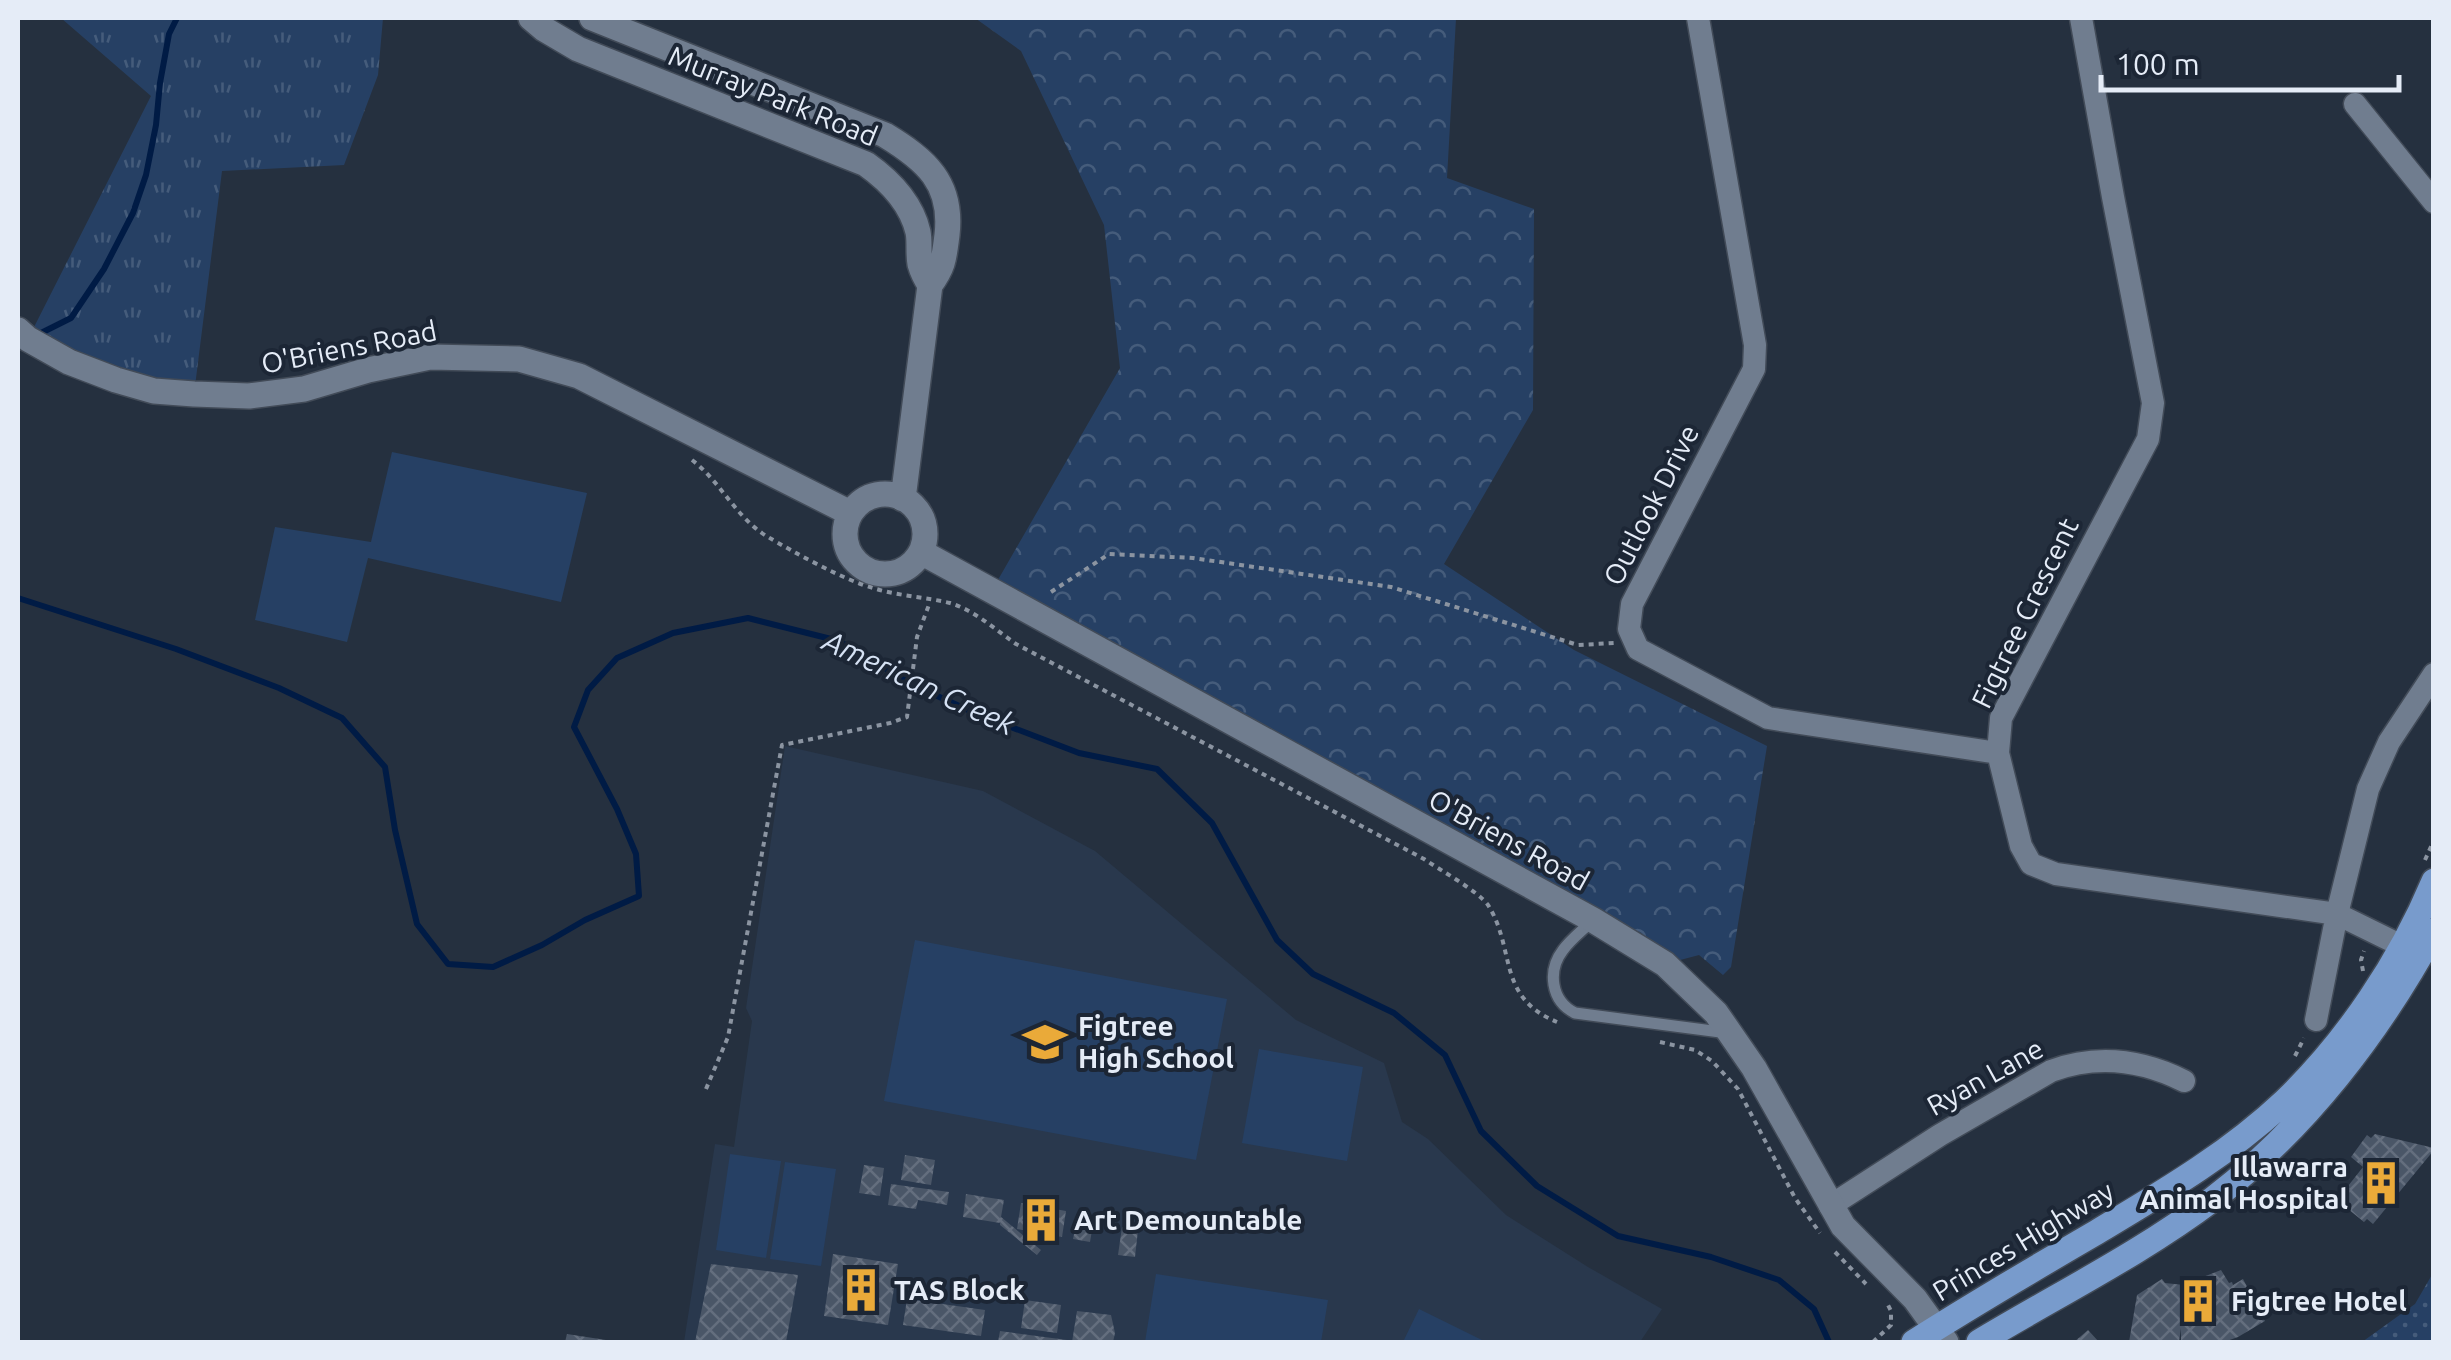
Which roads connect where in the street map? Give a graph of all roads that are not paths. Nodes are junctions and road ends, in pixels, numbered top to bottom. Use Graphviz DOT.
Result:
graph roads {
  1 [pos="531,18"];
  2 [pos="592,18"];
  3 [pos="1698,18"];
  4 [pos="2082,18"];
  5 [pos="2356,104"];
  6 [pos="2434,202"];
  7 [pos="930,286"];
  8 [pos="18,330"];
  9 [pos="903,499"];
  10 [pos="850,513"];
  11 [pos="921,552"];
  12 [pos="2434,674"];
  13 [pos="1998,753"];
  14 [pos="2434,880"];
  15 [pos="2337,914"];
  16 [pos="1593,920"];
  17 [pos="2434,931"];
  18 [pos="2402,946"];
  19 [pos="2316,1020"];
  20 [pos="1732,1033"];
  21 [pos="2184,1082"];
  22 [pos="1830,1206"];
  23 [pos="1941,1335"];
  24 [pos="1914,1342"];
  25 [pos="1980,1342"];
  1 -- 7 [label="street, Murray Park Road"];
  2 -- 7 [label="street, Murray Park Road"];
  3 -- 13 [label="street, Outlook Drive"];
  4 -- 13 [label="street, Figtree Crescent"];
  5 -- 6 [label="street"];
  7 -- 9 [label="street, Murray Park Road"];
  8 -- 10 [label="street, O'Briens Road"];
  9 -- 10 [label="street"];
  9 -- 11 [label="street"];
  10 -- 11 [label="street"];
  11 -- 16 [label="street, O'Briens Road"];
  12 -- 15 [label="street"];
  13 -- 15 [label="street, Figtree Crescent"];
  14 -- 18 [label="main road, Princes Highway"];
  15 -- 18 [label="street, Figtree Crescent"];
  15 -- 19 [label="street"];
  16 -- 20 [label="street, O'Briens Road"];
  16 -- 20 [label="lane"];
  17 -- 25 [label="main road"];
  18 -- 23 [label="main road, Princes Highway"];
  20 -- 22 [label="street, O'Briens Road"];
  21 -- 22 [label="street, Ryan Lane"];
  22 -- 23 [label="street, O'Briens Road"];
  23 -- 24 [label="main road, Princes Highway"];
}
